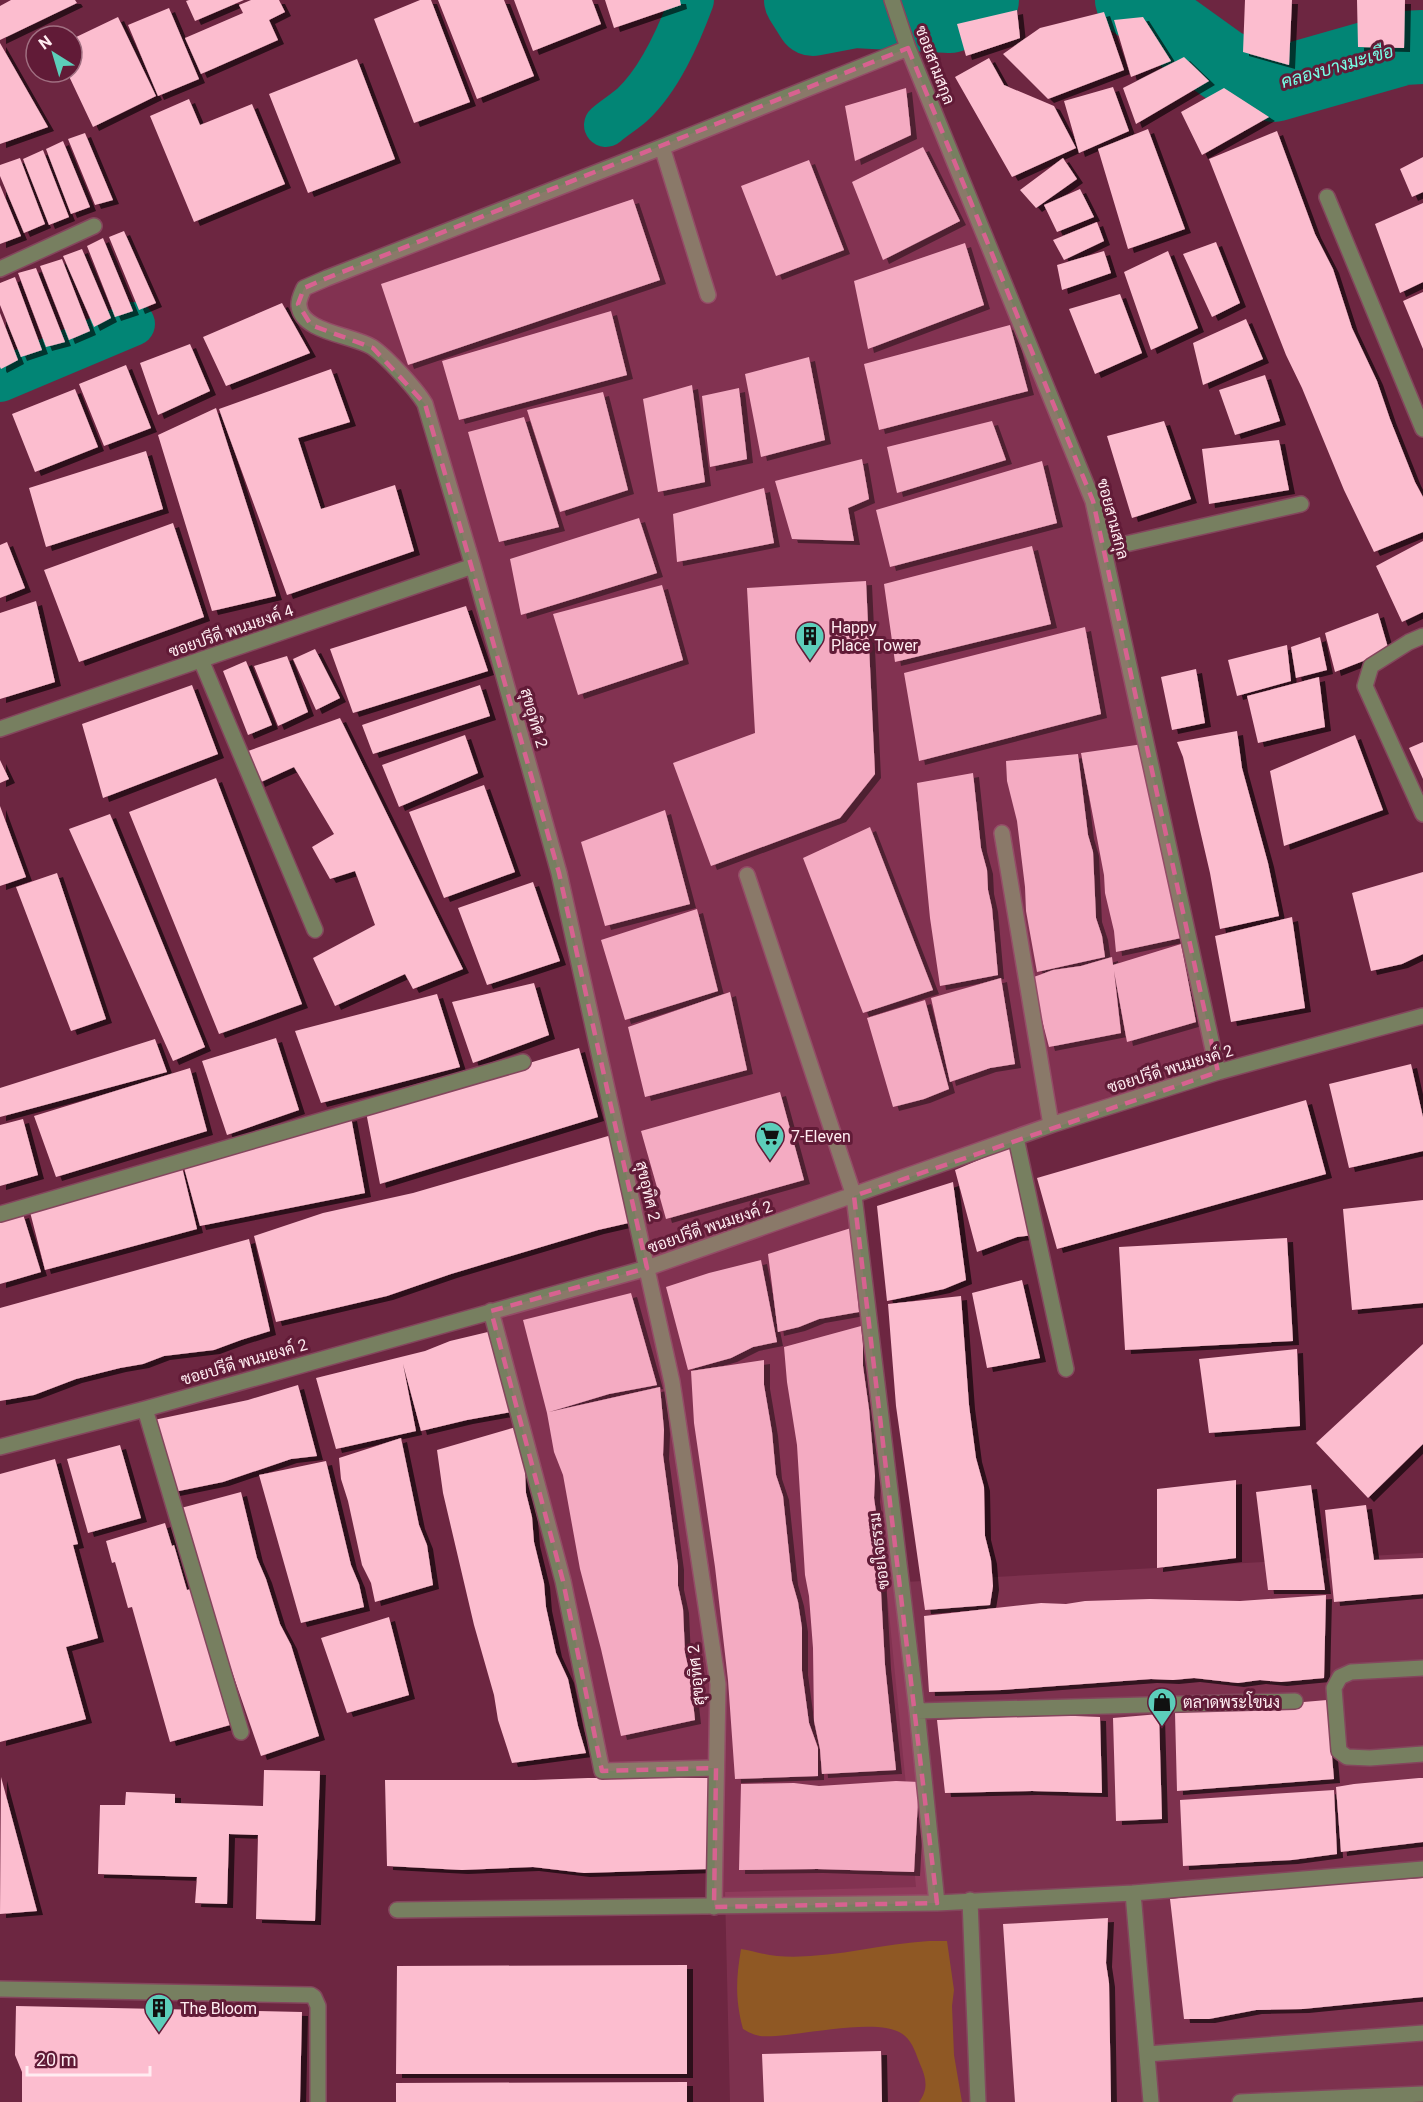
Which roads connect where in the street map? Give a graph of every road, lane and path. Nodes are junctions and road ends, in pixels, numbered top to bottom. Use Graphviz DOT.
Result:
graph roads {
  1 [pos="892,0"];
  2 [pos="908,48"];
  3 [pos="662,147"];
  4 [pos="1327,197"];
  5 [pos="94,226"];
  6 [pos="0,269"];
  7 [pos="708,295"];
  8 [pos="1419,408"];
  9 [pos="1423,429"];
  10 [pos="1301,504"];
  11 [pos="1104,549"];
  12 [pos="473,566"];
  13 [pos="1423,636"];
  14 [pos="201,660"];
  15 [pos="0,729"];
  16 [pos="1423,814"];
  17 [pos="1002,833"];
  18 [pos="747,874"];
  19 [pos="315,930"];
  20 [pos="1423,1016"];
  21 [pos="523,1062"];
  22 [pos="1218,1072"];
  23 [pos="1052,1125"];
  24 [pos="1016,1138"];
  25 [pos="854,1196"];
  26 [pos="0,1214"];
  27 [pos="647,1268"];
  28 [pos="491,1311"];
  29 [pos="1066,1369"];
  30 [pos="145,1409"];
  31 [pos="0,1447"];
  32 [pos="1423,1668"];
  33 [pos="1295,1701"];
  34 [pos="917,1711"];
  35 [pos="241,1732"];
  36 [pos="1423,1754"];
  37 [pos="716,1768"];
  38 [pos="1423,1869"];
  39 [pos="1133,1893"];
  40 [pos="970,1900"];
  41 [pos="937,1903"];
  42 [pos="714,1907"];
  43 [pos="396,1910"];
  44 [pos="0,1989"];
  45 [pos="1423,2033"];
  46 [pos="1147,2054"];
  47 [pos="1423,2094"];
  48 [pos="318,2102"];
  49 [pos="978,2102"];
  50 [pos="1151,2102"];
  51 [pos="1240,2102"];
  1 -- 2 [label="street, ซอยสามสกุล"];
  2 -- 3 [label="street"];
  2 -- 11 [label="street, ซอยสามสกุล"];
  3 -- 7 [label="street"];
  3 -- 12 [label="street, สุขอุทิศ 2"];
  4 -- 8 [label="street"];
  5 -- 6 [label="street"];
  8 -- 9 [label="street"];
  10 -- 11 [label="street"];
  11 -- 22 [label="street, ซอยสามสกุล"];
  12 -- 14 [label="street, ซอยปรีดี พนมยงค์ 4"];
  12 -- 27 [label="street, สุขอุทิศ 2"];
  13 -- 16 [label="street"];
  14 -- 15 [label="street, ซอยปรีดี พนมยงค์ 4"];
  14 -- 19 [label="street"];
  17 -- 23 [label="street"];
  18 -- 25 [label="street, ซอยใจธรรม"];
  20 -- 22 [label="street, ซอยปรีดี พนมยงค์ 2"];
  21 -- 26 [label="street"];
  22 -- 23 [label="street, ซอยปรีดี พนมยงค์ 2"];
  23 -- 24 [label="street, ซอยปรีดี พนมยงค์ 2"];
  24 -- 25 [label="street, ซอยปรีดี พนมยงค์ 2"];
  24 -- 29 [label="street"];
  25 -- 27 [label="street, ซอยปรีดี พนมยงค์ 2"];
  25 -- 34 [label="street, ซอยใจธรรม"];
  27 -- 28 [label="street, ซอยปรีดี พนมยงค์ 2"];
  27 -- 37 [label="street, สุขอุทิศ 2"];
  28 -- 30 [label="street, ซอยปรีดี พนมยงค์ 2"];
  28 -- 37 [label="street"];
  30 -- 31 [label="street, ซอยปรีดี พนมยงค์ 2"];
  30 -- 35 [label="street"];
  32 -- 36 [label="street"];
  33 -- 34 [label="street"];
  34 -- 41 [label="street, ซอยใจธรรม"];
  37 -- 42 [label="street, สุขอุทิศ 2"];
  38 -- 39 [label="street"];
  39 -- 40 [label="street"];
  39 -- 46 [label="street"];
  40 -- 41 [label="street"];
  40 -- 49 [label="street"];
  41 -- 42 [label="street"];
  42 -- 43 [label="street"];
  44 -- 48 [label="street"];
  45 -- 46 [label="street"];
  46 -- 50 [label="street"];
  47 -- 51 [label="street"];
}
